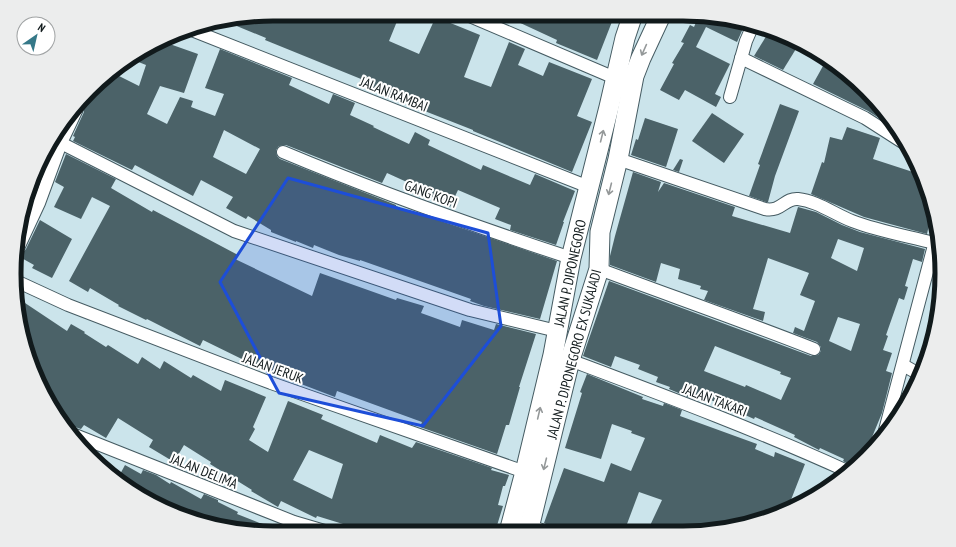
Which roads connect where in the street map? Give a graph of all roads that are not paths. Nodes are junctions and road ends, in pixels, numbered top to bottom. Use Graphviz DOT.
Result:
graph roads {
  1 [pos="482,21"];
  2 [pos="631,21"];
  3 [pos="658,21"];
  4 [pos="751,31"];
  5 [pos="199,32"];
  6 [pos="741,58"];
  7 [pos="615,78"];
  8 [pos="730,97"];
  9 [pos="895,137"];
  10 [pos="58,142"];
  11 [pos="56,146"];
  12 [pos="283,152"];
  13 [pos="618,159"];
  14 [pos="589,187"];
  15 [pos="24,236"];
  16 [pos="932,237"];
  17 [pos="934,255"];
  18 [pos="571,258"];
  19 [pos="600,269"];
  20 [pos="932,270"];
  21 [pos="22,284"];
  22 [pos="557,331"];
  23 [pos="814,349"];
  24 [pos="570,360"];
  25 [pos="903,364"];
  26 [pos="915,372"];
  27 [pos="888,420"];
  28 [pos="82,438"];
  29 [pos="842,469"];
  30 [pos="525,472"];
  31 [pos="308,526"];
  32 [pos="511,526"];
  33 [pos="536,526"];
  1 -- 7 [label="street"];
  2 -- 7 [label="main road, JALAN P. DIPONEGORO"];
  3 -- 13 [label="main road, JALAN P. DIPONEGORO EX SUKAJADI, one-way"];
  4 -- 6 [label="street"];
  5 -- 14 [label="street, JALAN RAMBAI"];
  6 -- 8 [label="street"];
  6 -- 9 [label="street"];
  14 -- 7 [label="main road, JALAN P. DIPONEGORO, one-way"];
  10 -- 22 [label="street"];
  11 -- 15 [label="street"];
  12 -- 18 [label="street, GANG KOPI"];
  13 -- 16 [label="street"];
  13 -- 19 [label="main road, JALAN P. DIPONEGORO EX SUKAJADI, one-way"];
  14 -- 18 [label="main road, JALAN P. DIPONEGORO"];
  17 -- 20 [label="street"];
  18 -- 22 [label="main road, JALAN P. DIPONEGORO"];
  19 -- 23 [label="street"];
  19 -- 24 [label="main road, JALAN P. DIPONEGORO EX SUKAJADI"];
  20 -- 25 [label="street"];
  21 -- 30 [label="street, JALAN JERUK"];
  30 -- 22 [label="main road, JALAN P. DIPONEGORO, one-way"];
  24 -- 29 [label="street, JALAN TAKARI"];
  24 -- 33 [label="main road, JALAN P. DIPONEGORO EX SUKAJADI, one-way"];
  25 -- 26 [label="street"];
  25 -- 27 [label="street"];
  28 -- 31 [label="street, JALAN DELIMA"];
  30 -- 32 [label="main road, JALAN P. DIPONEGORO"];
}
